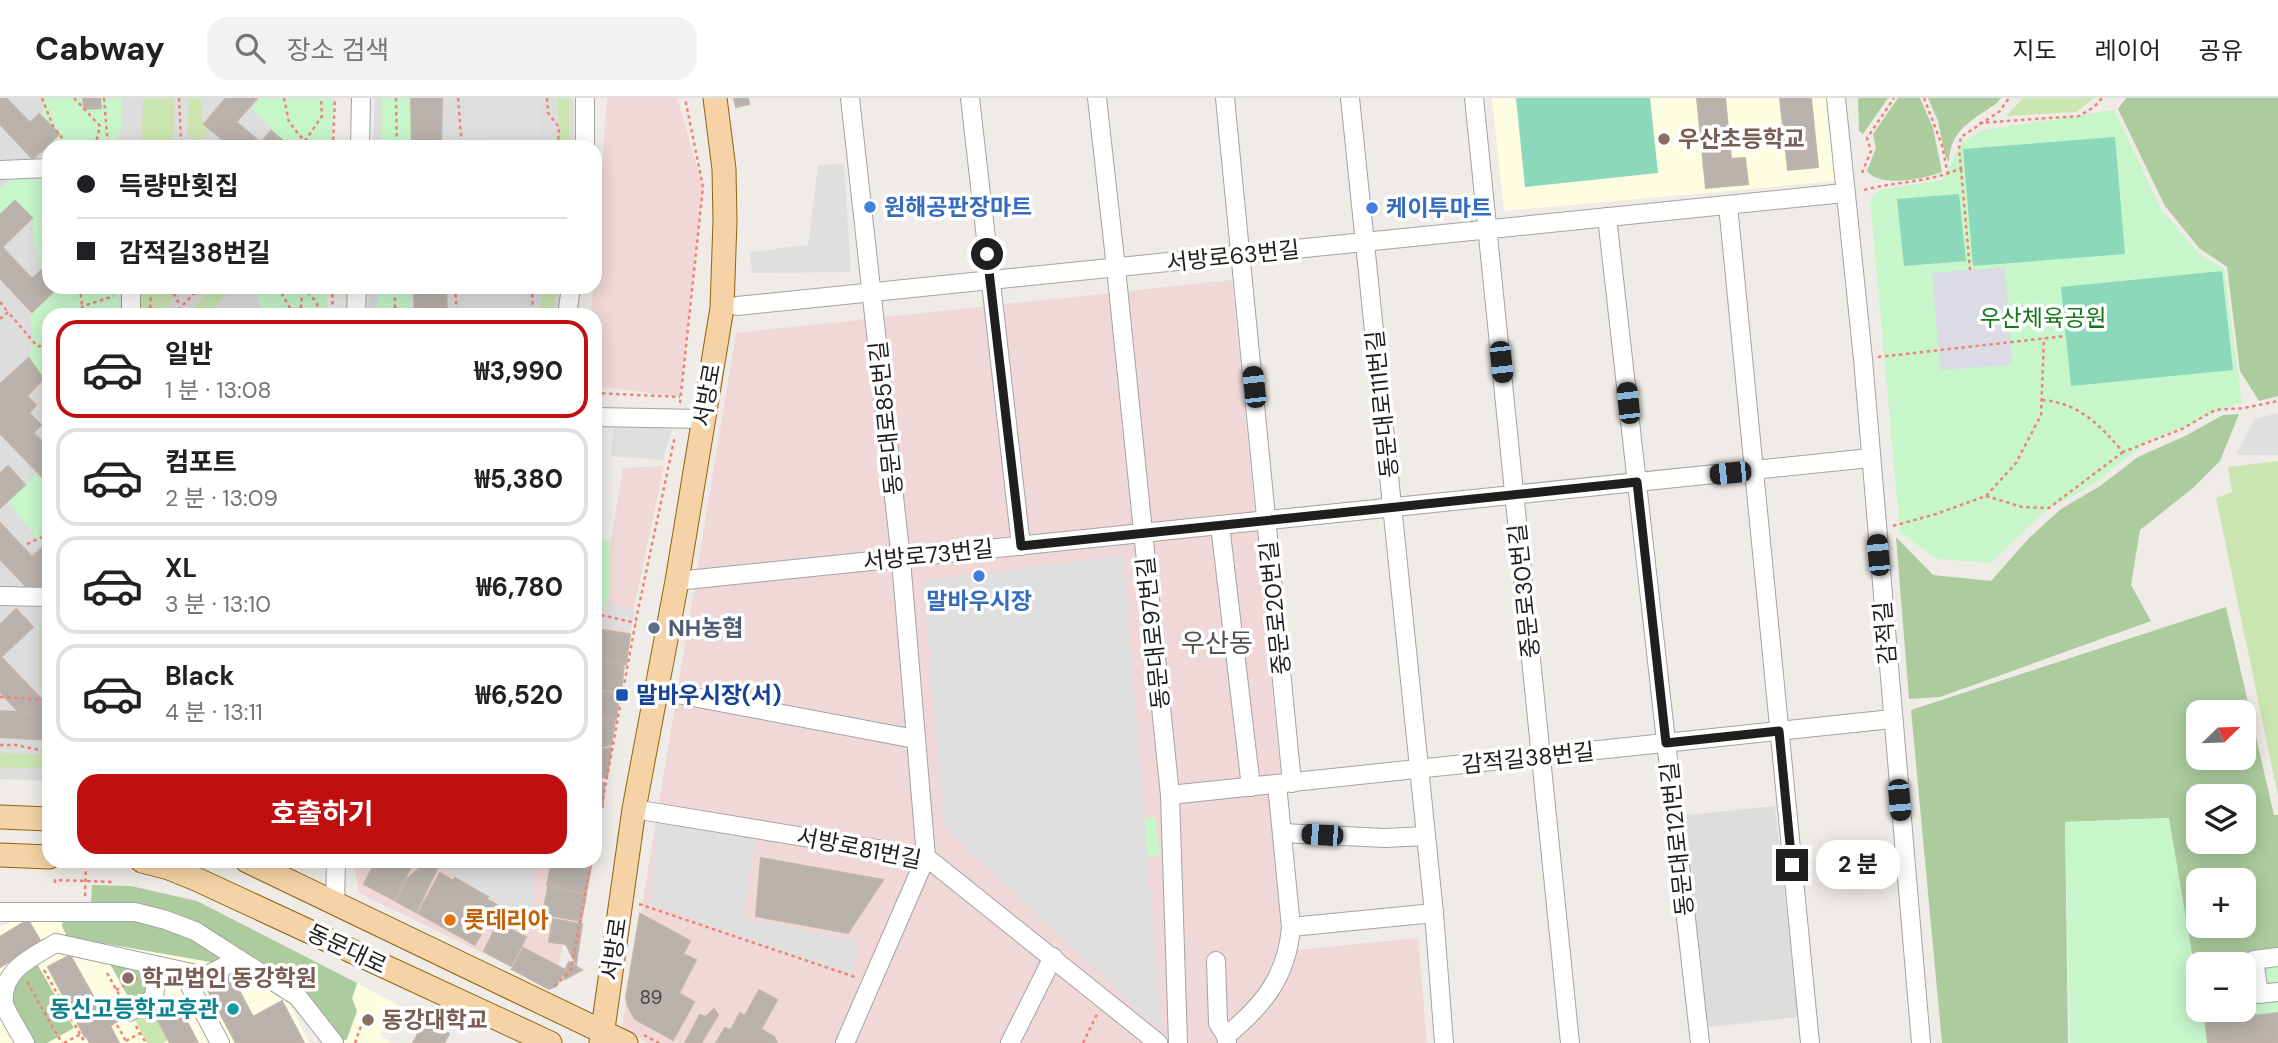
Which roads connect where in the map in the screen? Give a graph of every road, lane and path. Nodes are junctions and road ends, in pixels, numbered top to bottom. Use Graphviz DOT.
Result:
graph roads {
  1 [pos="42,98"];
  2 [pos="74,98"];
  3 [pos="104,98"];
  4 [pos="179,98"];
  5 [pos="284,98"];
  6 [pos="321,98"];
  7 [pos="335,98"];
  8 [pos="361,98"];
  9 [pos="396,98"];
  10 [pos="458,98"];
  11 [pos="547,98"];
  12 [pos="585,98"];
  13 [pos="685,98"];
  14 [pos="715,98"];
  15 [pos="850,98"];
  16 [pos="970,98"];
  17 [pos="1097,98"];
  18 [pos="1226,98"];
  19 [pos="1350,98"];
  20 [pos="1474,98"];
  21 [pos="1836,98"];
  22 [pos="1894,98"];
  23 [pos="1924,98"];
  24 [pos="2009,98"];
  25 [pos="2102,98"];
  26 [pos="1979,123"];
  27 [pos="64,140"];
  28 [pos="97,140"];
  29 [pos="107,140"];
  30 [pos="181,140"];
  31 [pos="303,140"];
  32 [pos="306,140"];
  33 [pos="333,140"];
  34 [pos="360,140"];
  35 [pos="397,140"];
  36 [pos="461,140"];
  37 [pos="558,140"];
  38 [pos="585,140"];
  39 [pos="42,168"];
  40 [pos="1961,168"];
  41 [pos="0,170"];
  42 [pos="1948,174"];
  43 [pos="1852,189"];
  44 [pos="1728,205"];
  45 [pos="1607,217"];
  46 [pos="1487,229"];
  47 [pos="1365,242"];
  48 [pos="1241,254"];
  49 [pos="1116,268"];
  50 [pos="1969,270"];
  51 [pos="990,279"];
  52 [pos="872,292"];
  53 [pos="81,294"];
  54 [pos="120,294"];
  55 [pos="174,294"];
  56 [pos="194,294"];
  57 [pos="0,302"];
  58 [pos="83,306"];
  59 [pos="737,306"];
  60 [pos="180,308"];
  61 [pos="8,312"];
  62 [pos="0,319"];
  63 [pos="2066,336"];
  64 [pos="2044,338"];
  65 [pos="42,346"];
  66 [pos="1863,359"];
  67 [pos="602,393"];
  68 [pos="680,397"];
  69 [pos="2042,400"];
  70 [pos="2278,401"];
  71 [pos="602,418"];
  72 [pos="703,419"];
  73 [pos="677,428"];
  74 [pos="663,435"];
  75 [pos="2123,452"];
  76 [pos="1870,458"];
  77 [pos="1754,470"];
  78 [pos="1637,482"];
  79 [pos="1514,495"];
  80 [pos="1986,496"];
  81 [pos="1392,508"];
  82 [pos="1267,520"];
  83 [pos="1220,525"];
  84 [pos="1887,528"];
  85 [pos="1143,532"];
  86 [pos="42,537"];
  87 [pos="27,544"];
  88 [pos="1021,546"];
  89 [pos="901,560"];
  90 [pos="677,581"];
  91 [pos="0,596"];
  92 [pos="42,597"];
  93 [pos="602,615"];
  94 [pos="636,623"];
  95 [pos="656,690"];
  96 [pos="0,697"];
  97 [pos="42,700"];
  98 [pos="1892,719"];
  99 [pos="1779,731"];
  100 [pos="915,739"];
  101 [pos="1666,743"];
  102 [pos="0,745"];
  103 [pos="42,751"];
  104 [pos="1541,756"];
  105 [pos="1419,769"];
  106 [pos="1285,784"];
  107 [pos="1251,787"];
  108 [pos="1170,795"];
  109 [pos="602,804"];
  110 [pos="634,809"];
  111 [pos="0,817"];
  112 [pos="42,818"];
  113 [pos="1282,832"];
  114 [pos="1426,836"];
  115 [pos="0,855"];
  116 [pos="42,857"];
  117 [pos="926,857"];
  118 [pos="86,868"];
  119 [pos="169,868"];
  120 [pos="262,868"];
  121 [pos="336,868"];
  122 [pos="590,868"];
  123 [pos="85,881"];
  124 [pos="55,883"];
  125 [pos="113,884"];
  126 [pos="85,898"];
  127 [pos="621,898"];
  128 [pos="335,903"];
  129 [pos="0,912"];
  130 [pos="1434,913"];
  131 [pos="1291,927"];
  132 [pos="95,952"];
  133 [pos="36,955"];
  134 [pos="1053,957"];
  135 [pos="2278,957"];
  136 [pos="239,959"];
  137 [pos="1216,961"];
  138 [pos="157,966"];
  139 [pos="182,971"];
  140 [pos="26,981"];
  141 [pos="871,982"];
  142 [pos="554,988"];
  143 [pos="2278,992"];
  144 [pos="1100,1008"];
  145 [pos="366,1012"];
  146 [pos="127,1021"];
  147 [pos="81,1033"];
  148 [pos="140,1033"];
  149 [pos="601,1037"];
  150 [pos="1226,1039"];
  151 [pos="355,1041"];
  152 [pos="127,1042"];
  153 [pos="25,1043"];
  154 [pos="63,1043"];
  155 [pos="85,1043"];
  156 [pos="146,1043"];
  157 [pos="220,1043"];
  158 [pos="334,1043"];
  159 [pos="363,1043"];
  160 [pos="550,1043"];
  161 [pos="626,1043"];
  162 [pos="845,1043"];
  163 [pos="1010,1043"];
  164 [pos="1083,1043"];
  165 [pos="1158,1043"];
  166 [pos="1178,1043"];
  167 [pos="1444,1043"];
  168 [pos="1570,1043"];
  169 [pos="1700,1043"];
  170 [pos="1810,1043"];
  171 [pos="1921,1043"];
  1 -- 27 [label="path"];
  2 -- 28 [label="path"];
  3 -- 29 [label="path"];
  4 -- 30 [label="path"];
  5 -- 31 [label="path"];
  6 -- 32 [label="path"];
  7 -- 33 [label="path"];
  8 -- 34 [label="street"];
  9 -- 35 [label="path"];
  10 -- 36 [label="path"];
  11 -- 37 [label="path"];
  12 -- 38 [label="street"];
  13 -- 68 [label="path"];
  14 -- 72 [label="main road, 서방로"];
  15 -- 52 [label="street, 동문대로85번길"];
  16 -- 51 [label="street"];
  17 -- 49 [label="street, 동문대로97번길"];
  18 -- 48 [label="street, 중문로20번길"];
  19 -- 47 [label="street, 동문대로111번길"];
  20 -- 46 [label="street, 중문로30번길"];
  21 -- 43 [label="street, 감적길"];
  22 -- 43 [label="path"];
  23 -- 42 [label="path"];
  24 -- 26 [label="path"];
  25 -- 26 [label="path"];
  26 -- 40 [label="path"];
  39 -- 41 [label="street"];
  40 -- 42 [label="path"];
  40 -- 50 [label="path"];
  42 -- 43 [label="path"];
  43 -- 44 [label="street, 서방로63번길"];
  43 -- 66 [label="street, 감적길"];
  44 -- 45 [label="street, 서방로63번길"];
  44 -- 77 [label="street"];
  45 -- 46 [label="street, 서방로63번길"];
  45 -- 78 [label="street, 동문대로121번길"];
  46 -- 47 [label="street, 서방로63번길"];
  46 -- 79 [label="street, 중문로30번길"];
  47 -- 48 [label="street, 서방로63번길"];
  47 -- 81 [label="street, 동문대로111번길"];
  48 -- 49 [label="street, 서방로63번길"];
  48 -- 82 [label="street, 중문로20번길"];
  49 -- 51 [label="street, 서방로63번길"];
  49 -- 85 [label="street, 동문대로97번길"];
  51 -- 52 [label="street, 서방로63번길"];
  51 -- 88 [label="street"];
  52 -- 59 [label="street, 서방로63번길"];
  52 -- 89 [label="street, 동문대로85번길"];
  53 -- 58 [label="path"];
  54 -- 58 [label="path"];
  55 -- 60 [label="path"];
  56 -- 60 [label="path"];
  57 -- 61 [label="path"];
  61 -- 62 [label="path"];
  61 -- 65 [label="path"];
  63 -- 64 [label="path"];
  64 -- 66 [label="path"];
  64 -- 69 [label="path"];
  66 -- 76 [label="street, 감적길"];
  67 -- 68 [label="path"];
  68 -- 73 [label="path"];
  69 -- 75 [label="path"];
  69 -- 80 [label="path"];
  70 -- 75 [label="path"];
  71 -- 73 [label="street"];
  72 -- 73 [label="street"];
  72 -- 90 [label="main road, 서방로"];
  73 -- 74 [label="path"];
  73 -- 94 [label="path"];
  75 -- 80 [label="path"];
  76 -- 77 [label="street, 서방로73번길"];
  76 -- 98 [label="street, 감적길"];
  77 -- 78 [label="street, 서방로73번길"];
  77 -- 99 [label="street"];
  78 -- 79 [label="street, 서방로73번길"];
  78 -- 101 [label="street, 동문대로121번길"];
  79 -- 81 [label="street, 서방로73번길"];
  79 -- 104 [label="street, 중문로30번길"];
  80 -- 84 [label="path"];
  81 -- 82 [label="street, 서방로73번길"];
  81 -- 105 [label="street, 동문대로111번길"];
  82 -- 83 [label="street, 서방로73번길"];
  82 -- 106 [label="street, 중문로20번길"];
  83 -- 85 [label="street, 서방로73번길"];
  83 -- 107 [label="street"];
  85 -- 88 [label="street, 서방로73번길"];
  85 -- 108 [label="street, 동문대로97번길"];
  86 -- 87 [label="path"];
  88 -- 89 [label="street, 서방로73번길"];
  89 -- 90 [label="street, 서방로73번길"];
  89 -- 100 [label="street, 동문대로85번길"];
  90 -- 95 [label="main road, 서방로"];
  91 -- 92 [label="street"];
  93 -- 94 [label="path"];
  94 -- 109 [label="path"];
  95 -- 100 [label="street"];
  95 -- 110 [label="main road, 서방로"];
  96 -- 97 [label="path"];
  98 -- 99 [label="street, 감적길38번길"];
  98 -- 171 [label="street, 감적길"];
  99 -- 101 [label="street, 감적길38번길"];
  99 -- 170 [label="street"];
  100 -- 117 [label="street, 동문대로85번길"];
  101 -- 104 [label="street, 감적길38번길"];
  101 -- 169 [label="street, 동문대로121번길"];
  102 -- 103 [label="path"];
  104 -- 105 [label="street, 감적길38번길"];
  104 -- 168 [label="street, 중문로30번길"];
  105 -- 106 [label="street, 감적길38번길"];
  105 -- 114 [label="street, 동문대로111번길"];
  106 -- 107 [label="street, 감적길38번길"];
  106 -- 113 [label="street"];
  107 -- 108 [label="street, 감적길38번길"];
  108 -- 166 [label="street, 동문대로97번길"];
  110 -- 117 [label="street, 서방로81번길"];
  110 -- 127 [label="main road, 서방로"];
  111 -- 112 [label="main road"];
  113 -- 114 [label="street"];
  113 -- 131 [label="street"];
  114 -- 130 [label="street, 동문대로111번길"];
  115 -- 116 [label="main road"];
  117 -- 134 [label="street, 서방로81번길"];
  117 -- 141 [label="street, 동문대로85번길"];
  118 -- 123 [label="path"];
  119 -- 160 [label="main road, 동문대로"];
  120 -- 128 [label="main road, 동문대로"];
  121 -- 128 [label="street"];
  122 -- 142 [label="path"];
  123 -- 124 [label="path"];
  123 -- 125 [label="path"];
  123 -- 126 [label="path"];
  127 -- 141 [label="path"];
  127 -- 149 [label="main road, 서방로"];
  128 -- 149 [label="main road, 동문대로"];
  129 -- 136 [label="street"];
  130 -- 131 [label="street"];
  130 -- 167 [label="street, 동문대로111번길"];
  131 -- 150 [label="street"];
  132 -- 133 [label="street"];
  132 -- 138 [label="street"];
  132 -- 146 [label="path"];
  133 -- 147 [label="path"];
  133 -- 153 [label="street"];
  134 -- 163 [label="street"];
  134 -- 165 [label="street, 서방로81번길"];
  135 -- 143 [label="street"];
  136 -- 139 [label="street"];
  136 -- 158 [label="street"];
  137 -- 150 [label="street"];
  138 -- 139 [label="street"];
  138 -- 146 [label="street"];
  139 -- 157 [label="street"];
  140 -- 154 [label="path"];
  141 -- 162 [label="street, 동문대로85번길"];
  144 -- 164 [label="path"];
  145 -- 151 [label="path"];
  146 -- 148 [label="path"];
  146 -- 152 [label="path"];
  147 -- 154 [label="path"];
  147 -- 155 [label="path"];
  148 -- 152 [label="path"];
  148 -- 156 [label="path"];
  149 -- 161 [label="main road, 동문대로"];
  151 -- 159 [label="path"];
}
